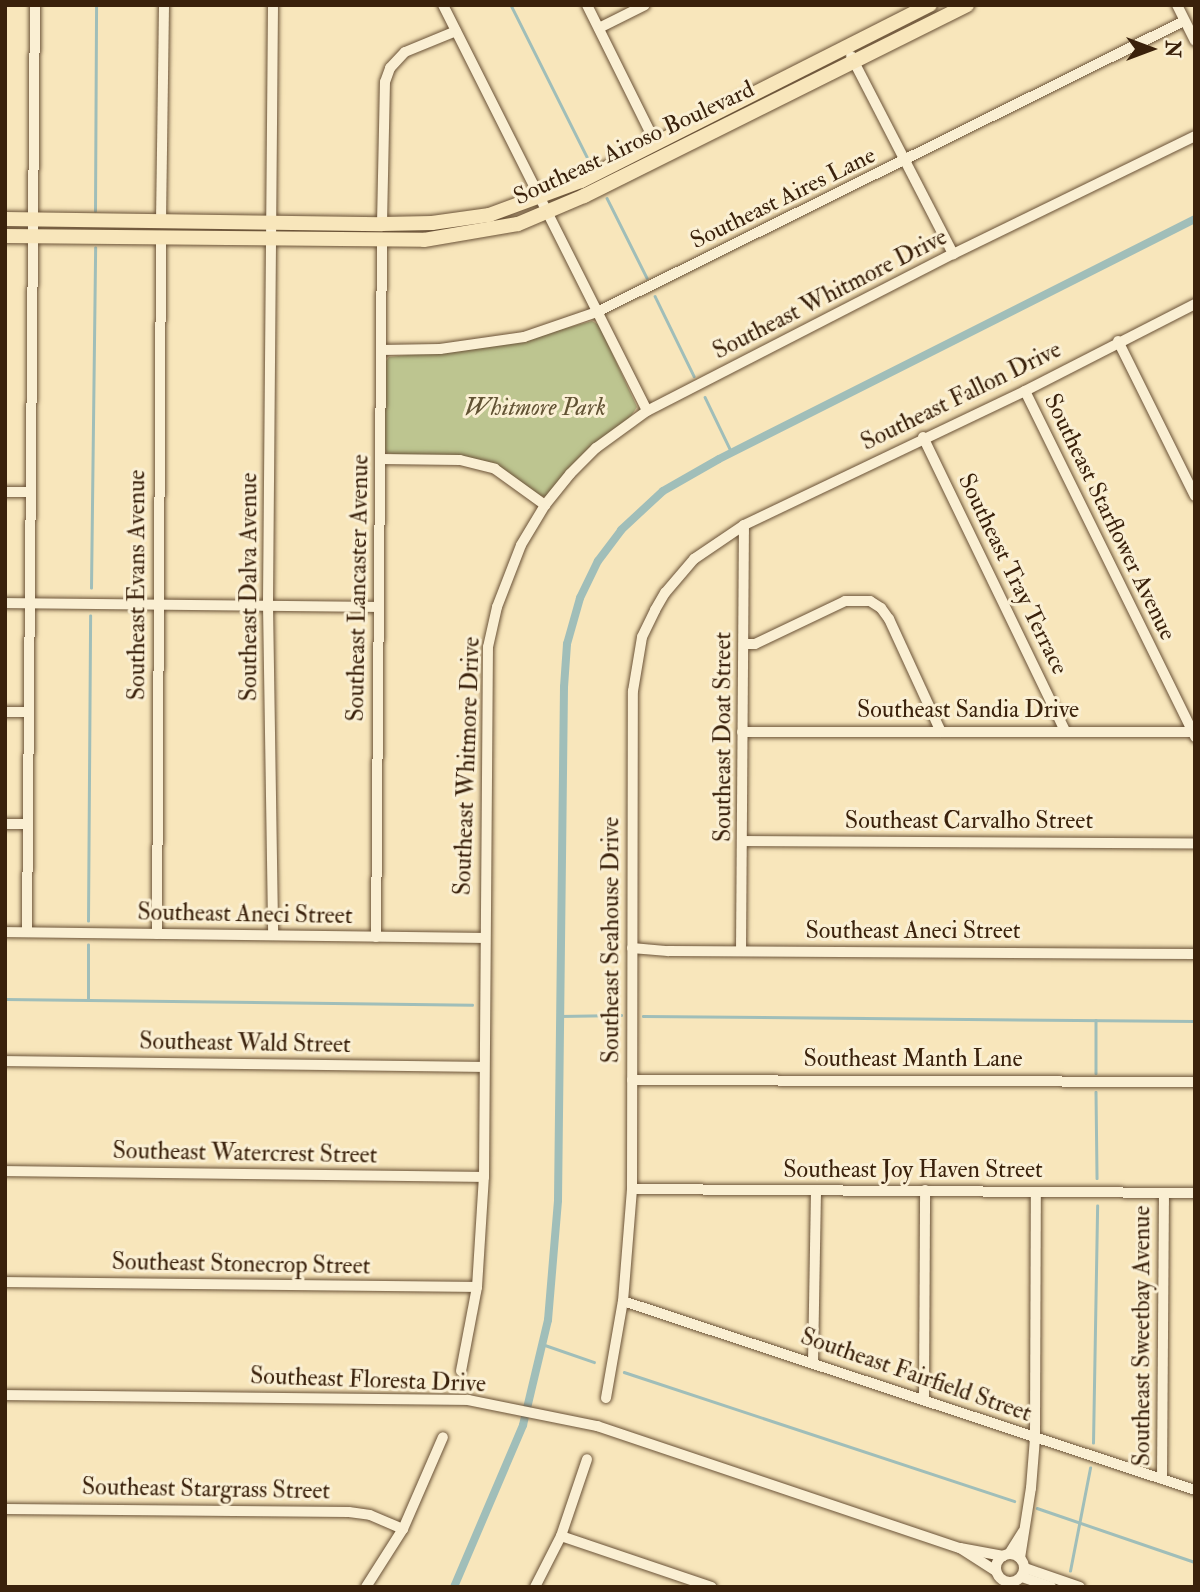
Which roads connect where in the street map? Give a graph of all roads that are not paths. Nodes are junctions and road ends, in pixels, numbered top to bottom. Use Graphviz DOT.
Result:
graph roads {
  1 [pos="35,5"];
  2 [pos="164,5"];
  3 [pos="273,5"];
  4 [pos="443,5"];
  5 [pos="587,5"];
  6 [pos="645,5"];
  7 [pos="930,5"];
  8 [pos="967,5"];
  9 [pos="1177,5"];
  10 [pos="1184,21"];
  11 [pos="599,29"];
  12 [pos="456,31"];
  13 [pos="1195,41"];
  14 [pos="847,47"];
  15 [pos="855,62"];
  16 [pos="704,118"];
  17 [pos="712,133"];
  18 [pos="1195,136"];
  19 [pos="655,142"];
  20 [pos="905,161"];
  21 [pos="543,208"];
  22 [pos="5,219"];
  23 [pos="33,220"];
  24 [pos="161,221"];
  25 [pos="271,223"];
  26 [pos="382,224"];
  27 [pos="5,236"];
  28 [pos="33,236"];
  29 [pos="161,237"];
  30 [pos="271,239"];
  31 [pos="382,241"];
  32 [pos="953,254"];
  33 [pos="1195,304"];
  34 [pos="597,313"];
  35 [pos="1118,341"];
  36 [pos="381,350"];
  37 [pos="1025,391"];
  38 [pos="647,411"];
  39 [pos="923,437"];
  40 [pos="381,459"];
  41 [pos="5,492"];
  42 [pos="30,492"];
  43 [pos="1195,496"];
  44 [pos="545,505"];
  45 [pos="744,524"];
  46 [pos="5,603"];
  47 [pos="28,603"];
  48 [pos="158,603"];
  49 [pos="268,605"];
  50 [pos="377,607"];
  51 [pos="745,644"];
  52 [pos="5,712"];
  53 [pos="28,712"];
  54 [pos="1065,730"];
  55 [pos="742,732"];
  56 [pos="941,732"];
  57 [pos="1194,733"];
  58 [pos="5,824"];
  59 [pos="27,824"];
  60 [pos="743,841"];
  61 [pos="1195,843"];
  62 [pos="5,932"];
  63 [pos="27,932"];
  64 [pos="157,934"];
  65 [pos="273,935"];
  66 [pos="376,937"];
  67 [pos="483,938"];
  68 [pos="632,948"];
  69 [pos="741,951"];
  70 [pos="1195,954"];
  71 [pos="5,1061"];
  72 [pos="484,1067"];
  73 [pos="632,1080"];
  74 [pos="1195,1082"];
  75 [pos="5,1171"];
  76 [pos="484,1177"];
  77 [pos="632,1189"];
  78 [pos="925,1190"];
  79 [pos="816,1191"];
  80 [pos="1036,1192"];
  81 [pos="1164,1193"];
  82 [pos="1195,1193"];
  83 [pos="5,1282"];
  84 [pos="477,1287"];
  85 [pos="623,1301"];
  86 [pos="813,1363"];
  87 [pos="461,1371"];
  88 [pos="5,1395"];
  89 [pos="606,1398"];
  90 [pos="925,1399"];
  91 [pos="443,1437"];
  92 [pos="1035,1438"];
  93 [pos="587,1459"];
  94 [pos="1162,1479"];
  95 [pos="1195,1490"];
  96 [pos="5,1508"];
  97 [pos="403,1530"];
  98 [pos="561,1536"];
  99 [pos="960,1548"];
  100 [pos="1016,1563"];
  101 [pos="1004,1582"];
  102 [pos="366,1587"];
  103 [pos="536,1587"];
  104 [pos="712,1587"];
  105 [pos="1051,1587"];
  106 [pos="1080,1587"];
  1 -- 23 [label="street"];
  2 -- 24 [label="street"];
  3 -- 25 [label="street, Southeast Dalva Avenue"];
  4 -- 12 [label="street"];
  5 -- 11 [label="street"];
  6 -- 11 [label="street"];
  7 -- 14 [label="main road, Southeast Airoso Boulevard"];
  8 -- 15 [label="main road, Southeast Airoso Boulevard"];
  9 -- 10 [label="street"];
  10 -- 13 [label="street"];
  10 -- 20 [label="street, Southeast Aires Lane"];
  11 -- 19 [label="street"];
  12 -- 21 [label="street"];
  12 -- 26 [label="street"];
  14 -- 15 [label="street"];
  14 -- 16 [label="main road, Southeast Airoso Boulevard"];
  15 -- 17 [label="main road, Southeast Airoso Boulevard"];
  15 -- 20 [label="street"];
  16 -- 17 [label="main road"];
  16 -- 19 [label="main road, Southeast Airoso Boulevard"];
  17 -- 21 [label="main road, Southeast Airoso Boulevard"];
  18 -- 32 [label="street, Southeast Whitmore Drive"];
  19 -- 21 [label="main road, Southeast Airoso Boulevard"];
  20 -- 32 [label="street"];
  20 -- 34 [label="street, Southeast Aires Lane"];
  21 -- 26 [label="main road, Southeast Airoso Boulevard"];
  21 -- 31 [label="main road, Southeast Airoso Boulevard"];
  21 -- 34 [label="street"];
  22 -- 23 [label="main road, Southeast Airoso Boulevard"];
  23 -- 24 [label="main road, Southeast Airoso Boulevard"];
  23 -- 28 [label="street"];
  24 -- 25 [label="main road, Southeast Airoso Boulevard"];
  25 -- 26 [label="main road, Southeast Airoso Boulevard"];
  25 -- 30 [label="street, Southeast Dalva Avenue"];
  27 -- 28 [label="main road, Southeast Airoso Boulevard"];
  28 -- 29 [label="main road, Southeast Airoso Boulevard"];
  28 -- 42 [label="street"];
  29 -- 30 [label="main road, Southeast Airoso Boulevard"];
  29 -- 48 [label="street, Southeast Evans Avenue"];
  30 -- 31 [label="main road, Southeast Airoso Boulevard"];
  30 -- 49 [label="street, Southeast Dalva Avenue"];
  31 -- 36 [label="street, Southeast Lancaster Avenue"];
  32 -- 38 [label="street, Southeast Whitmore Drive"];
  33 -- 35 [label="street, Southeast Fallon Drive"];
  34 -- 36 [label="street, Southeast Aires Lane"];
  34 -- 38 [label="street"];
  35 -- 37 [label="street, Southeast Fallon Drive"];
  35 -- 43 [label="street"];
  36 -- 40 [label="street, Southeast Lancaster Avenue"];
  37 -- 39 [label="street, Southeast Fallon Drive"];
  37 -- 57 [label="street, Southeast Starflower Avenue"];
  38 -- 44 [label="street, Southeast Whitmore Drive"];
  39 -- 45 [label="street, Southeast Fallon Drive"];
  39 -- 54 [label="street, Southeast Tray Terrace"];
  40 -- 44 [label="street"];
  40 -- 50 [label="street, Southeast Lancaster Avenue"];
  41 -- 42 [label="street"];
  42 -- 47 [label="street"];
  44 -- 67 [label="street, Southeast Whitmore Drive"];
  45 -- 51 [label="street, Southeast Doat Street"];
  45 -- 68 [label="street, Southeast Seahouse Drive"];
  46 -- 47 [label="street"];
  47 -- 48 [label="street"];
  47 -- 53 [label="street"];
  48 -- 49 [label="street"];
  48 -- 64 [label="street, Southeast Evans Avenue"];
  49 -- 50 [label="street"];
  49 -- 65 [label="street, Southeast Dalva Avenue"];
  50 -- 66 [label="street, Southeast Lancaster Avenue"];
  51 -- 55 [label="street, Southeast Doat Street"];
  51 -- 56 [label="street"];
  52 -- 53 [label="street"];
  53 -- 59 [label="street"];
  54 -- 56 [label="street, Southeast Sandia Drive"];
  54 -- 57 [label="street, Southeast Sandia Drive"];
  55 -- 56 [label="street, Southeast Sandia Drive"];
  55 -- 60 [label="street, Southeast Doat Street"];
  58 -- 59 [label="street"];
  59 -- 63 [label="street"];
  60 -- 61 [label="street, Southeast Carvalho Street"];
  60 -- 69 [label="street, Southeast Doat Street"];
  62 -- 63 [label="street, Southeast Aneci Street"];
  63 -- 64 [label="street, Southeast Aneci Street"];
  64 -- 65 [label="street, Southeast Aneci Street"];
  65 -- 66 [label="street, Southeast Aneci Street"];
  66 -- 67 [label="street, Southeast Aneci Street"];
  67 -- 72 [label="street, Southeast Whitmore Drive"];
  68 -- 69 [label="street, Southeast Aneci Street"];
  68 -- 73 [label="street, Southeast Seahouse Drive"];
  69 -- 70 [label="street, Southeast Aneci Street"];
  71 -- 72 [label="street, Southeast Wald Street"];
  72 -- 76 [label="street, Southeast Whitmore Drive"];
  73 -- 74 [label="street, Southeast Manth Lane"];
  73 -- 77 [label="street, Southeast Seahouse Drive"];
  75 -- 76 [label="street, Southeast Watercrest Street"];
  76 -- 84 [label="street, Southeast Whitmore Drive"];
  77 -- 79 [label="street, Southeast Joy Haven Street"];
  77 -- 85 [label="street, Southeast Seahouse Drive"];
  78 -- 79 [label="street, Southeast Joy Haven Street"];
  78 -- 80 [label="street, Southeast Joy Haven Street"];
  78 -- 90 [label="street"];
  79 -- 86 [label="street"];
  80 -- 81 [label="street, Southeast Joy Haven Street"];
  80 -- 92 [label="street"];
  81 -- 82 [label="street, Southeast Joy Haven Street"];
  81 -- 94 [label="street, Southeast Sweetbay Avenue"];
  83 -- 84 [label="street, Southeast Stonecrop Street"];
  84 -- 87 [label="street, Southeast Whitmore Drive"];
  85 -- 86 [label="street, Southeast Fairfield Street"];
  85 -- 89 [label="street, Southeast Seahouse Drive"];
  86 -- 90 [label="street, Southeast Fairfield Street"];
  88 -- 99 [label="street, Southeast Floresta Drive"];
  90 -- 92 [label="street, Southeast Fairfield Street"];
  91 -- 97 [label="street"];
  92 -- 94 [label="street, Southeast Fairfield Street"];
  92 -- 100 [label="street"];
  93 -- 98 [label="street"];
  94 -- 95 [label="street, Southeast Fairfield Street"];
  96 -- 97 [label="street, Southeast Stargrass Street"];
  97 -- 102 [label="street"];
  98 -- 103 [label="street"];
  98 -- 104 [label="street"];
  99 -- 100 [label="street, Southeast Floresta Drive"];
  99 -- 101 [label="street, Southeast Floresta Drive"];
  100 -- 101 [label="street"];
  100 -- 101 [label="street"];
  100 -- 105 [label="street, Southeast Floresta Drive"];
  100 -- 106 [label="street, Southeast Floresta Drive"];
}
